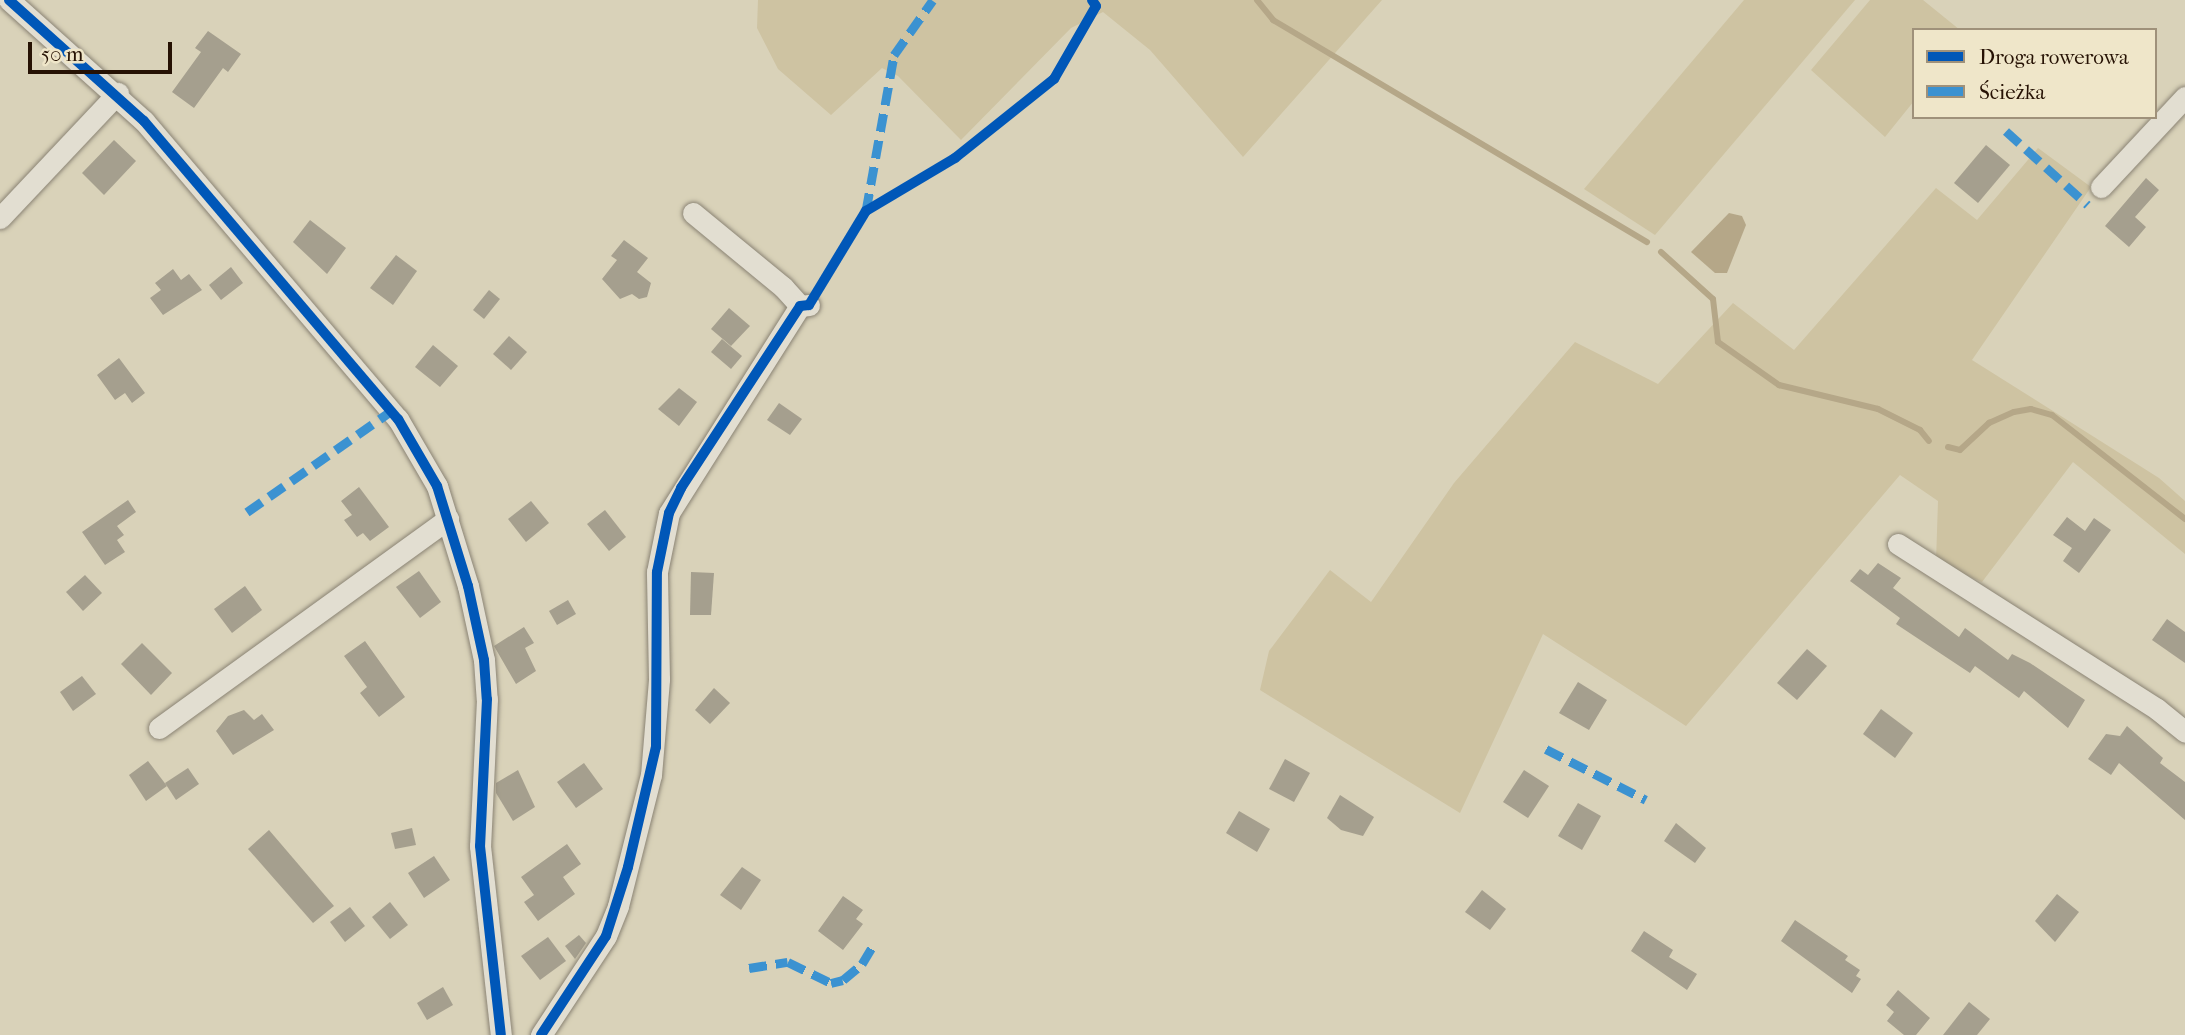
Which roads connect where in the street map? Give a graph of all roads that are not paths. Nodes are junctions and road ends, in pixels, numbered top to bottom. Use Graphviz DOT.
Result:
graph roads {
  1 [pos="9,0"];
  2 [pos="118,93"];
  3 [pos="2185,97"];
  4 [pos="2101,187"];
  5 [pos="693,213"];
  6 [pos="0,218"];
  7 [pos="448,519"];
  8 [pos="1898,544"];
  9 [pos="159,728"];
  10 [pos="2185,732"];
  11 [pos="500,1035"];
  12 [pos="541,1035"];
  1 -- 2 [label="street"];
  2 -- 6 [label="street"];
  2 -- 7 [label="street"];
  3 -- 4 [label="street"];
  5 -- 12 [label="street"];
  7 -- 9 [label="street"];
  7 -- 11 [label="street"];
  8 -- 10 [label="street"];
}
